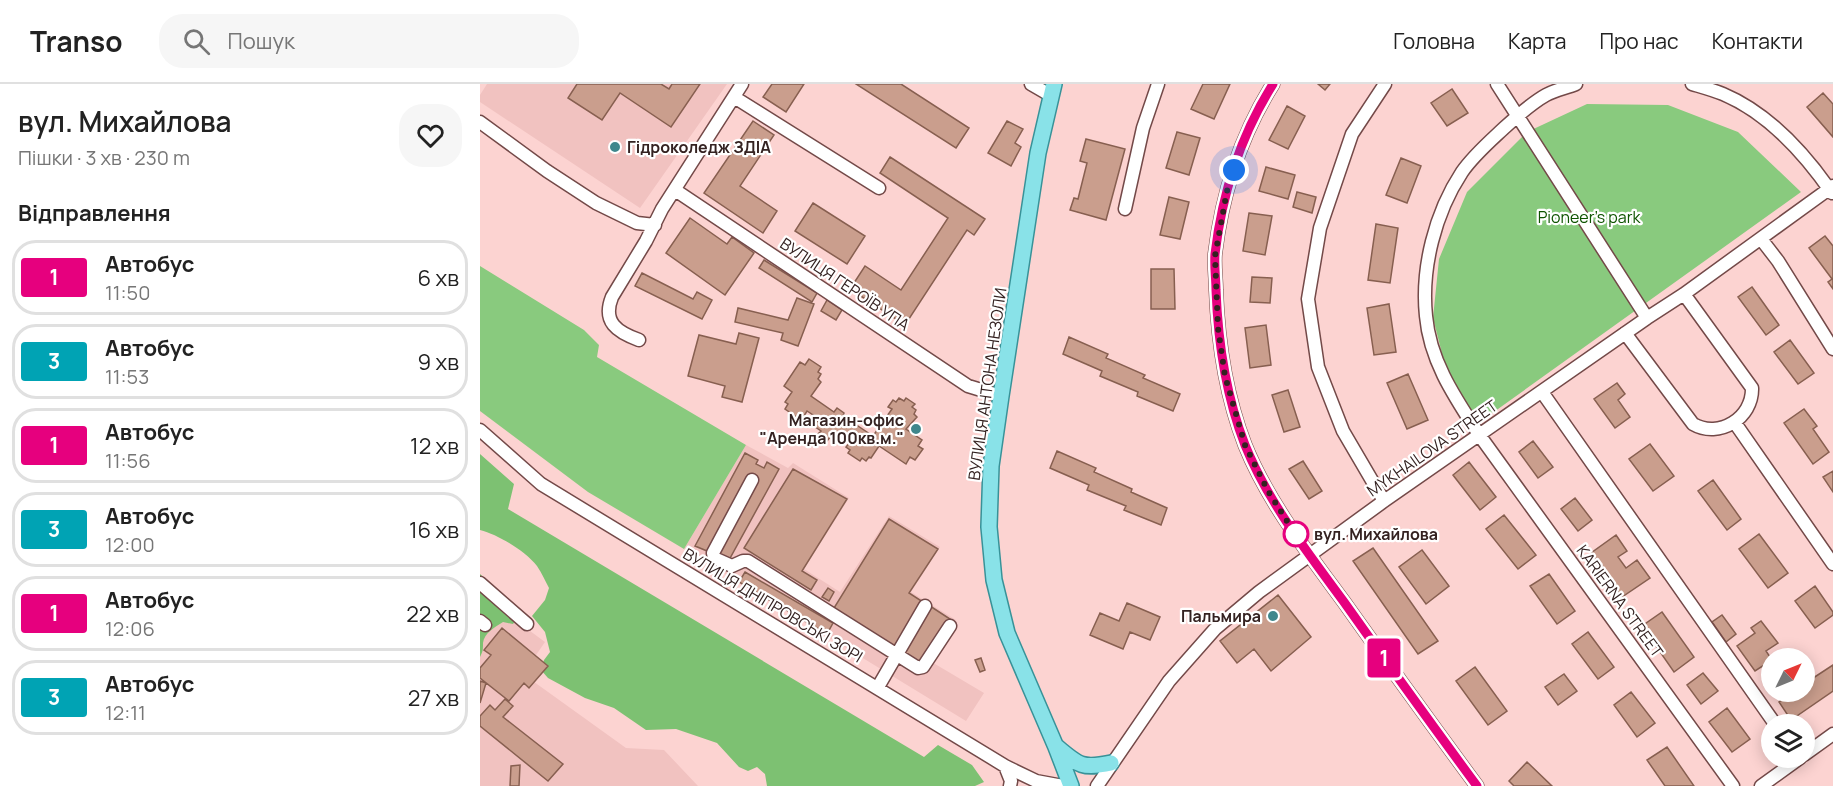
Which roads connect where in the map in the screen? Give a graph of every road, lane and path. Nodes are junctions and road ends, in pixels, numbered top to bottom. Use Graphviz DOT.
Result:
graph roads {
  1 [pos="742,84"];
  2 [pos="1031,84"];
  3 [pos="1158,84"];
  4 [pos="1273,84"];
  5 [pos="1385,84"];
  6 [pos="1497,84"];
  7 [pos="1576,84"];
  8 [pos="1692,84"];
  9 [pos="1052,90"];
  10 [pos="734,97"];
  11 [pos="1518,115"];
  12 [pos="480,122"];
  13 [pos="879,188"];
  14 [pos="675,190"];
  15 [pos="1832,190"];
  16 [pos="1125,209"];
  17 [pos="655,225"];
  18 [pos="1761,239"];
  19 [pos="1684,294"];
  20 [pos="1647,318"];
  21 [pos="1626,333"];
  22 [pos="639,340"];
  23 [pos="1833,349"];
  24 [pos="1542,392"];
  25 [pos="1001,396"];
  26 [pos="1735,423"];
  27 [pos="480,430"];
  28 [pos="1480,436"];
  29 [pos="752,480"];
  30 [pos="1384,501"];
  31 [pos="1310,556"];
  32 [pos="1833,564"];
  33 [pos="480,583"];
  34 [pos="925,606"];
  35 [pos="527,624"];
  36 [pos="950,626"];
  37 [pos="896,655"];
  38 [pos="878,687"];
  39 [pos="1768,714"];
  40 [pos="1833,734"];
  41 [pos="1056,747"];
  42 [pos="1815,747"];
  43 [pos="1111,763"];
  44 [pos="1005,766"];
  45 [pos="1786,768"];
  46 [pos="1010,786"];
  47 [pos="1063,786"];
  48 [pos="1071,786"];
  49 [pos="1096,786"];
  50 [pos="1477,786"];
  51 [pos="1733,786"];
  52 [pos="1761,786"];
  1 -- 10 [label="street"];
  2 -- 9 [label="street"];
  3 -- 16 [label="street"];
  4 -- 31 [label="street"];
  5 -- 30 [label="street"];
  6 -- 11 [label="street"];
  7 -- 11 [label="street, KARIERNA STREET"];
  8 -- 15 [label="street"];
  9 -- 25 [label="main road, ВУЛИЦЯ АНТОНА НЕЗОЛИ"];
  10 -- 13 [label="street"];
  10 -- 14 [label="street"];
  11 -- 20 [label="street"];
  11 -- 28 [label="street, KARIERNA STREET"];
  12 -- 17 [label="street"];
  14 -- 17 [label="street"];
  14 -- 25 [label="street, ВУЛИЦЯ ГЕРОЇВ УПА"];
  15 -- 18 [label="street, MYKHAILOVA STREET"];
  17 -- 22 [label="street"];
  18 -- 19 [label="street, MYKHAILOVA STREET"];
  18 -- 23 [label="street"];
  19 -- 20 [label="street, MYKHAILOVA STREET"];
  19 -- 26 [label="street"];
  20 -- 21 [label="street, MYKHAILOVA STREET"];
  21 -- 24 [label="street, MYKHAILOVA STREET"];
  21 -- 26 [label="street"];
  24 -- 28 [label="street, MYKHAILOVA STREET"];
  24 -- 39 [label="street"];
  25 -- 41 [label="main road, ВУЛИЦЯ АНТОНА НЕЗОЛИ"];
  26 -- 32 [label="street"];
  27 -- 38 [label="street, ВУЛИЦЯ ДНІПРОВСЬКІ ЗОРІ"];
  28 -- 30 [label="street, MYKHAILOVA STREET"];
  28 -- 51 [label="street, KARIERNA STREET"];
  29 -- 37 [label="street"];
  30 -- 31 [label="street, MYKHAILOVA STREET"];
  31 -- 43 [label="street, MYKHAILOVA STREET"];
  31 -- 50 [label="street"];
  33 -- 35 [label="street"];
  34 -- 37 [label="street"];
  36 -- 37 [label="street"];
  37 -- 38 [label="street"];
  38 -- 44 [label="street, ВУЛИЦЯ ДНІПРОВСЬКІ ЗОРІ"];
  40 -- 42 [label="street"];
  41 -- 43 [label="main road"];
  41 -- 48 [label="main road, ВУЛИЦЯ АНТОНА НЕЗОЛИ"];
  43 -- 49 [label="street, MYKHAILOVA STREET"];
  44 -- 46 [label="street"];
  44 -- 47 [label="street, ВУЛИЦЯ ДНІПРОВСЬКІ ЗОРІ"];
  45 -- 52 [label="street"];
}
